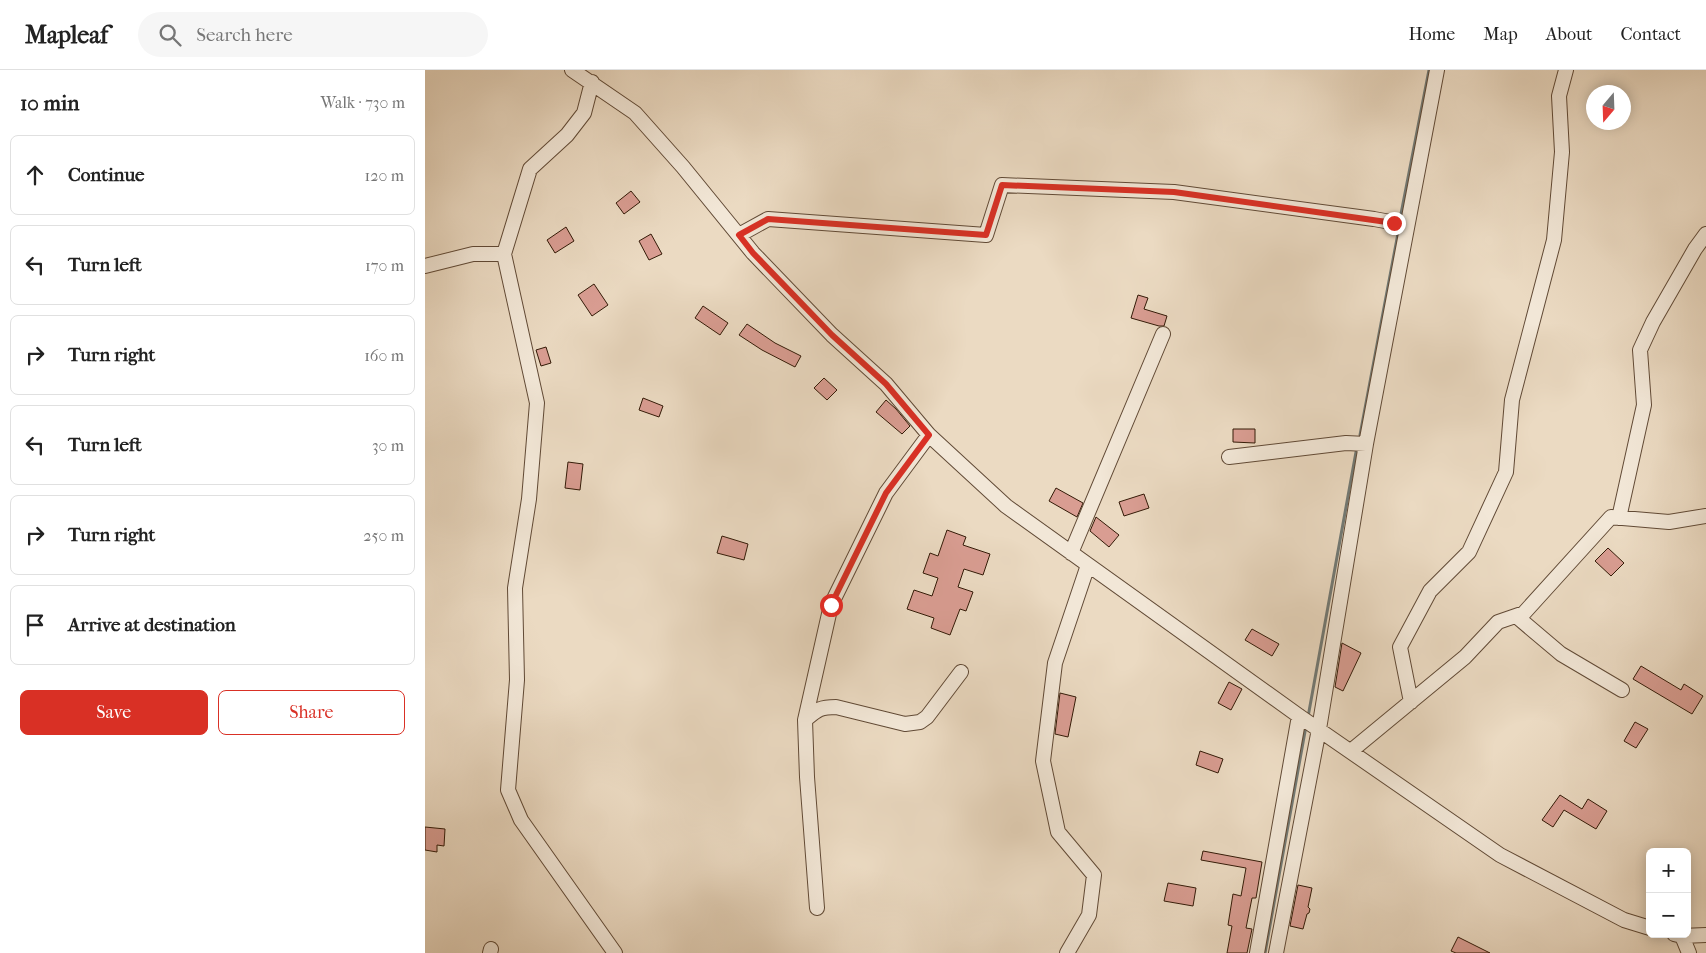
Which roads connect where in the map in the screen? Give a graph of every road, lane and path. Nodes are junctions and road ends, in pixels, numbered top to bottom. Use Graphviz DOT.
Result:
graph roads {
  1 [pos="572,70"];
  2 [pos="1437,70"];
  3 [pos="1566,70"];
  4 [pos="593,82"];
  5 [pos="1402,224"];
  6 [pos="1706,234"];
  7 [pos="739,235"];
  8 [pos="504,254"];
  9 [pos="425,266"];
  10 [pos="1163,334"];
  11 [pos="929,435"];
  12 [pos="1366,444"];
  13 [pos="1229,458"];
  14 [pos="1706,516"];
  15 [pos="1619,518"];
  16 [pos="1071,553"];
  17 [pos="1088,565"];
  18 [pos="1516,616"];
  19 [pos="961,672"];
  20 [pos="1622,690"];
  21 [pos="1411,702"];
  22 [pos="1299,716"];
  23 [pos="805,720"];
  24 [pos="1316,727"];
  25 [pos="1351,752"];
  26 [pos="817,908"];
  27 [pos="1646,927"];
  28 [pos="1691,935"];
  29 [pos="1706,935"];
  30 [pos="1680,938"];
  31 [pos="615,953"];
  32 [pos="1067,953"];
  33 [pos="1257,953"];
  34 [pos="1276,953"];
  35 [pos="1689,953"];
  1 -- 4 [label="street"];
  2 -- 5 [label="street"];
  3 -- 21 [label="street"];
  4 -- 7 [label="street"];
  4 -- 8 [label="street"];
  5 -- 7 [label="street"];
  5 -- 12 [label="street"];
  6 -- 15 [label="street"];
  7 -- 11 [label="street"];
  8 -- 9 [label="street"];
  8 -- 31 [label="street"];
  10 -- 16 [label="street"];
  11 -- 16 [label="street"];
  11 -- 23 [label="street"];
  12 -- 13 [label="street"];
  12 -- 24 [label="street"];
  14 -- 15 [label="street"];
  15 -- 18 [label="street"];
  16 -- 17 [label="street"];
  17 -- 22 [label="street"];
  17 -- 32 [label="street"];
  18 -- 20 [label="street"];
  18 -- 21 [label="street"];
  19 -- 23 [label="street"];
  21 -- 25 [label="street"];
  22 -- 24 [label="street"];
  22 -- 33 [label="street"];
  23 -- 26 [label="street"];
  24 -- 25 [label="street"];
  24 -- 34 [label="street"];
  25 -- 27 [label="street"];
  28 -- 29 [label="street"];
  30 -- 35 [label="street"];
}
